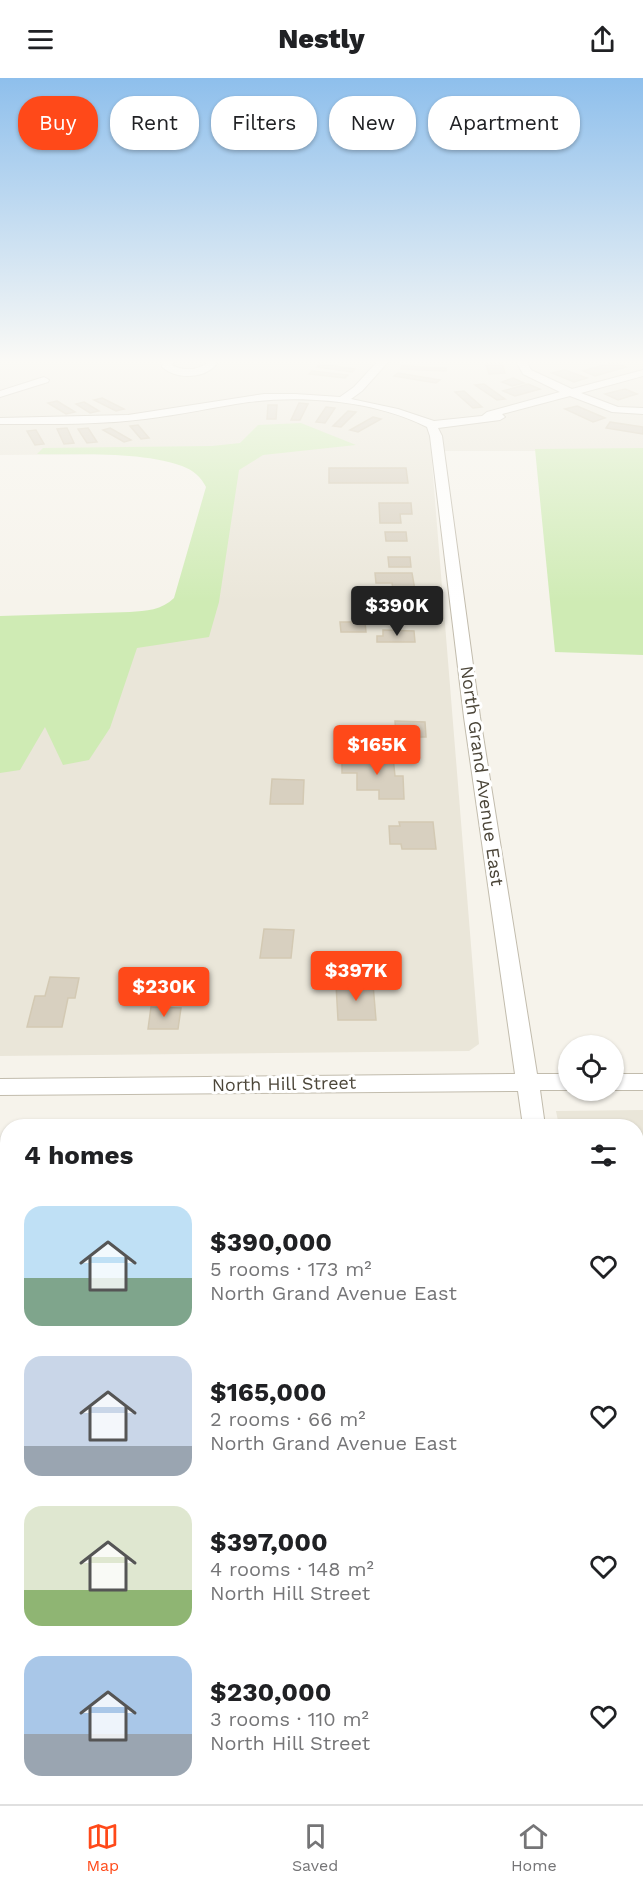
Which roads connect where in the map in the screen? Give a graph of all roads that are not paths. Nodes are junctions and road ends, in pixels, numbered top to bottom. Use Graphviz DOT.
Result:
graph roads {
  1 [pos="437,442"];
  2 [pos="527,1082"];
  3 [pos="558,1082"];
  4 [pos="624,1082"];
  5 [pos="643,1082"];
  6 [pos="0,1087"];
  7 [pos="533,1119"];
  1 -- 2 [label="street, North Grand Avenue East"];
  2 -- 3 [label="street, North Hill Street"];
  2 -- 6 [label="street, North Hill Street"];
  2 -- 7 [label="street, North Grand Avenue East"];
  4 -- 5 [label="street"];
}
